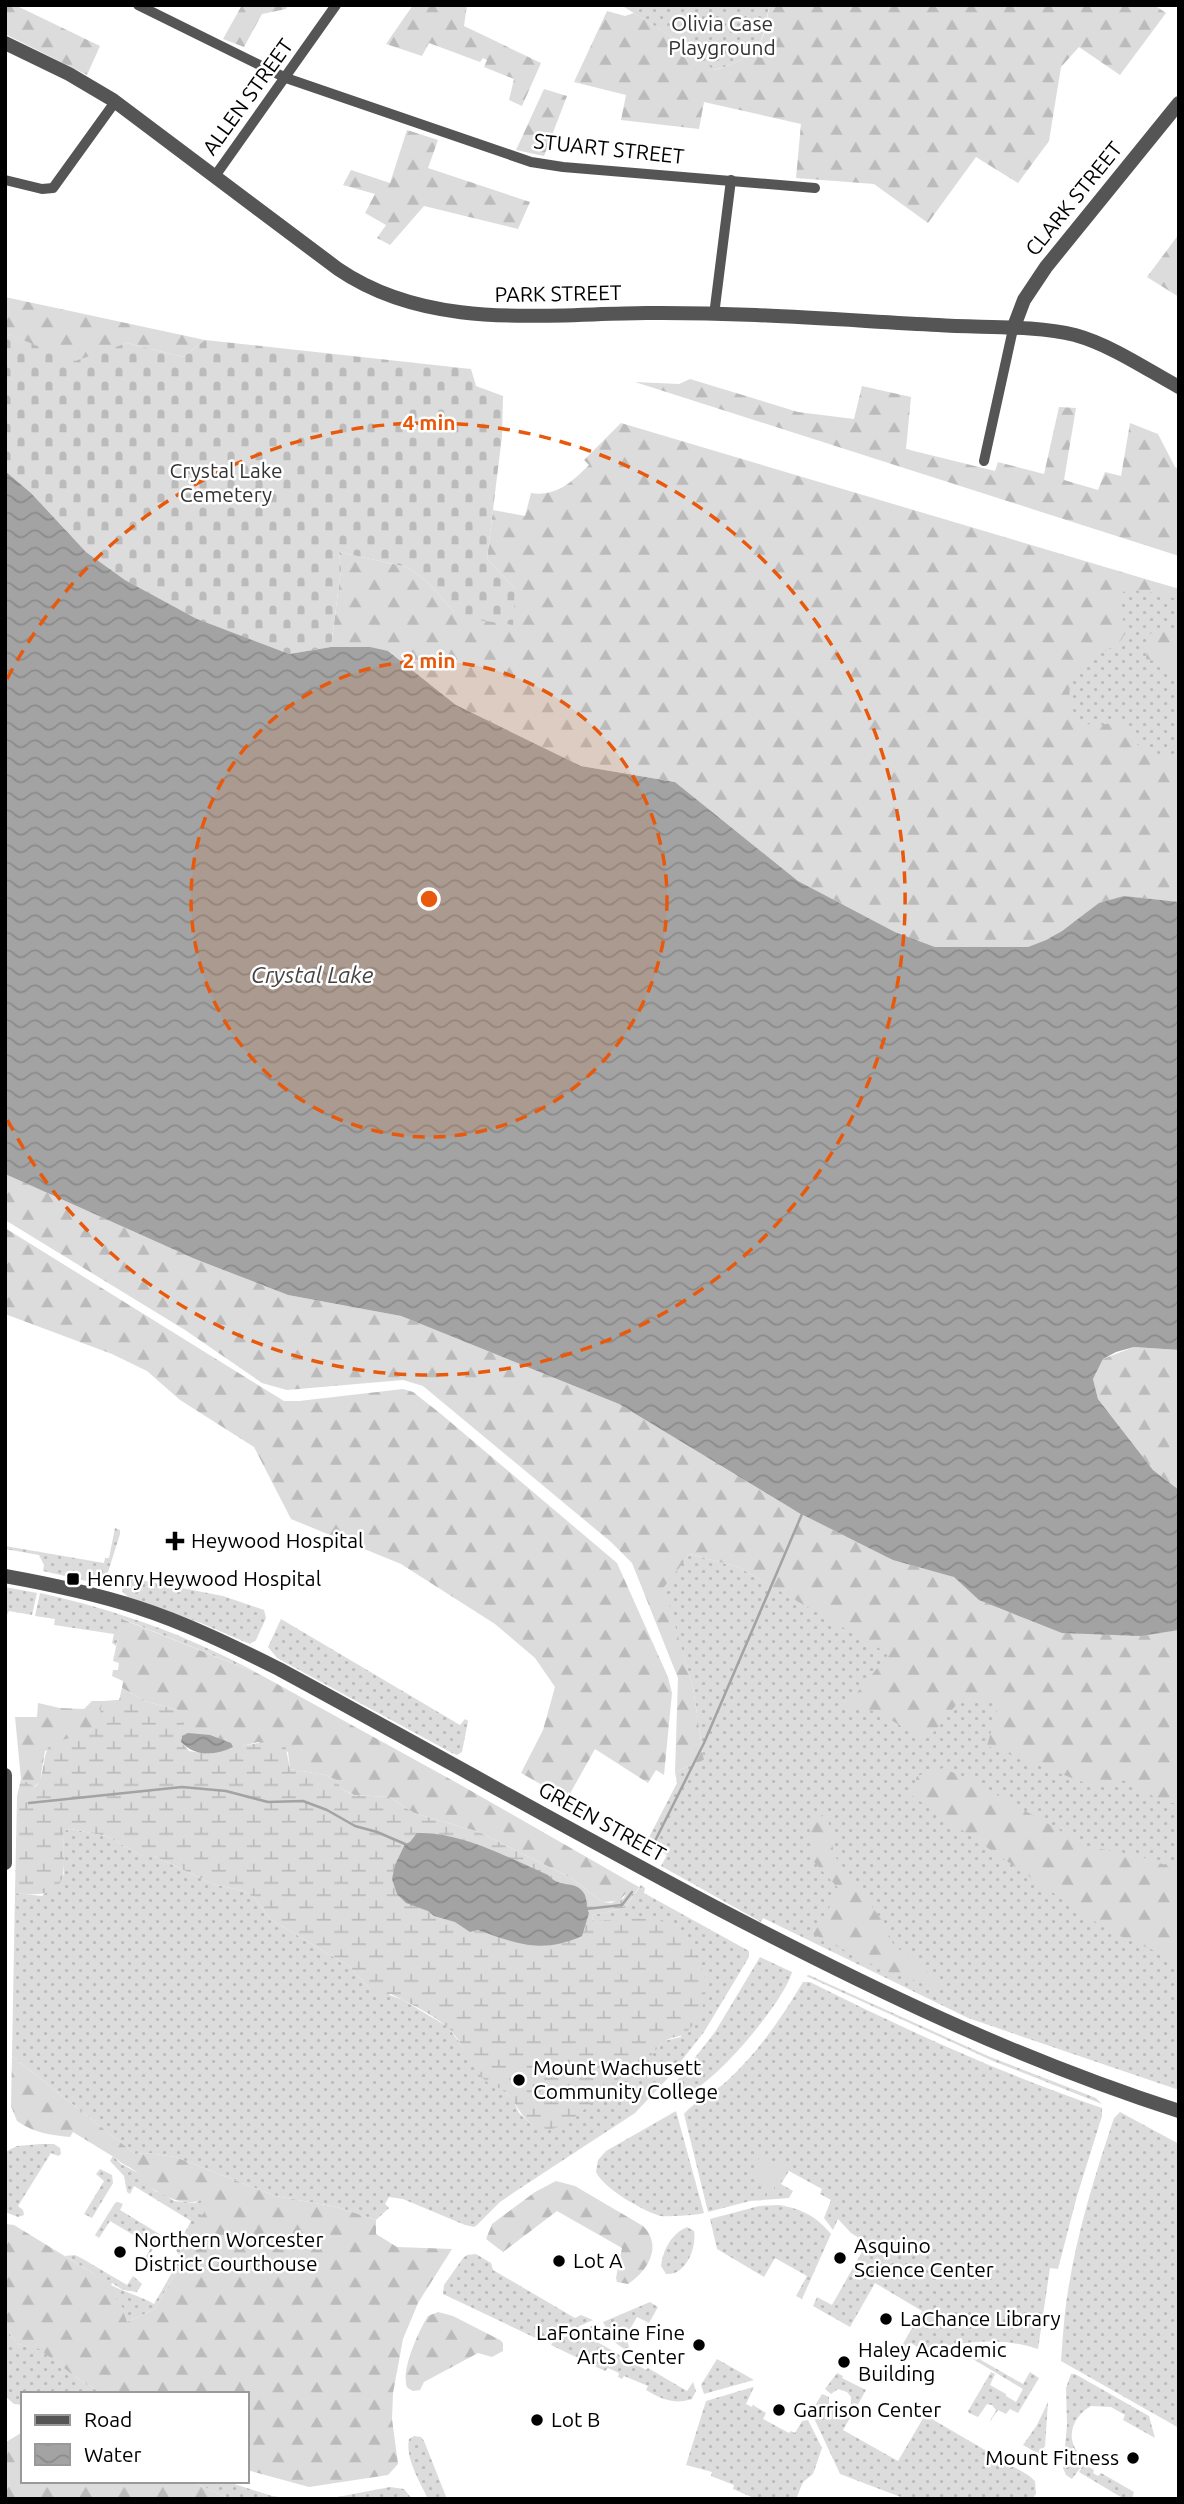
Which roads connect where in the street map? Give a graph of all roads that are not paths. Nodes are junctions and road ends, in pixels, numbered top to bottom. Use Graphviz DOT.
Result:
graph roads {
  1 [pos="138,5"];
  2 [pos="336,5"];
  3 [pos="5,43"];
  4 [pos="286,78"];
  5 [pos="115,102"];
  6 [pos="1179,103"];
  7 [pos="215,176"];
  8 [pos="5,180"];
  9 [pos="731,180"];
  10 [pos="814,188"];
  11 [pos="714,315"];
  12 [pos="1013,329"];
  13 [pos="1179,387"];
  14 [pos="984,461"];
  15 [pos="5,1576"];
  16 [pos="5,1775"];
  17 [pos="5,1863"];
  18 [pos="1179,2111"];
  1 -- 4 [label="street, STUART STREET"];
  2 -- 4 [label="street, ALLEN STREET"];
  3 -- 5 [label="street, PARK STREET"];
  4 -- 7 [label="street, ALLEN STREET"];
  4 -- 9 [label="street, STUART STREET"];
  5 -- 7 [label="street, PARK STREET"];
  5 -- 8 [label="street"];
  6 -- 12 [label="street, CLARK STREET"];
  7 -- 11 [label="street, PARK STREET"];
  9 -- 10 [label="street, STUART STREET"];
  9 -- 11 [label="street"];
  11 -- 12 [label="street, PARK STREET"];
  12 -- 13 [label="street, PARK STREET"];
  12 -- 14 [label="street"];
  15 -- 18 [label="street, GREEN STREET"];
  16 -- 17 [label="street"];
}
